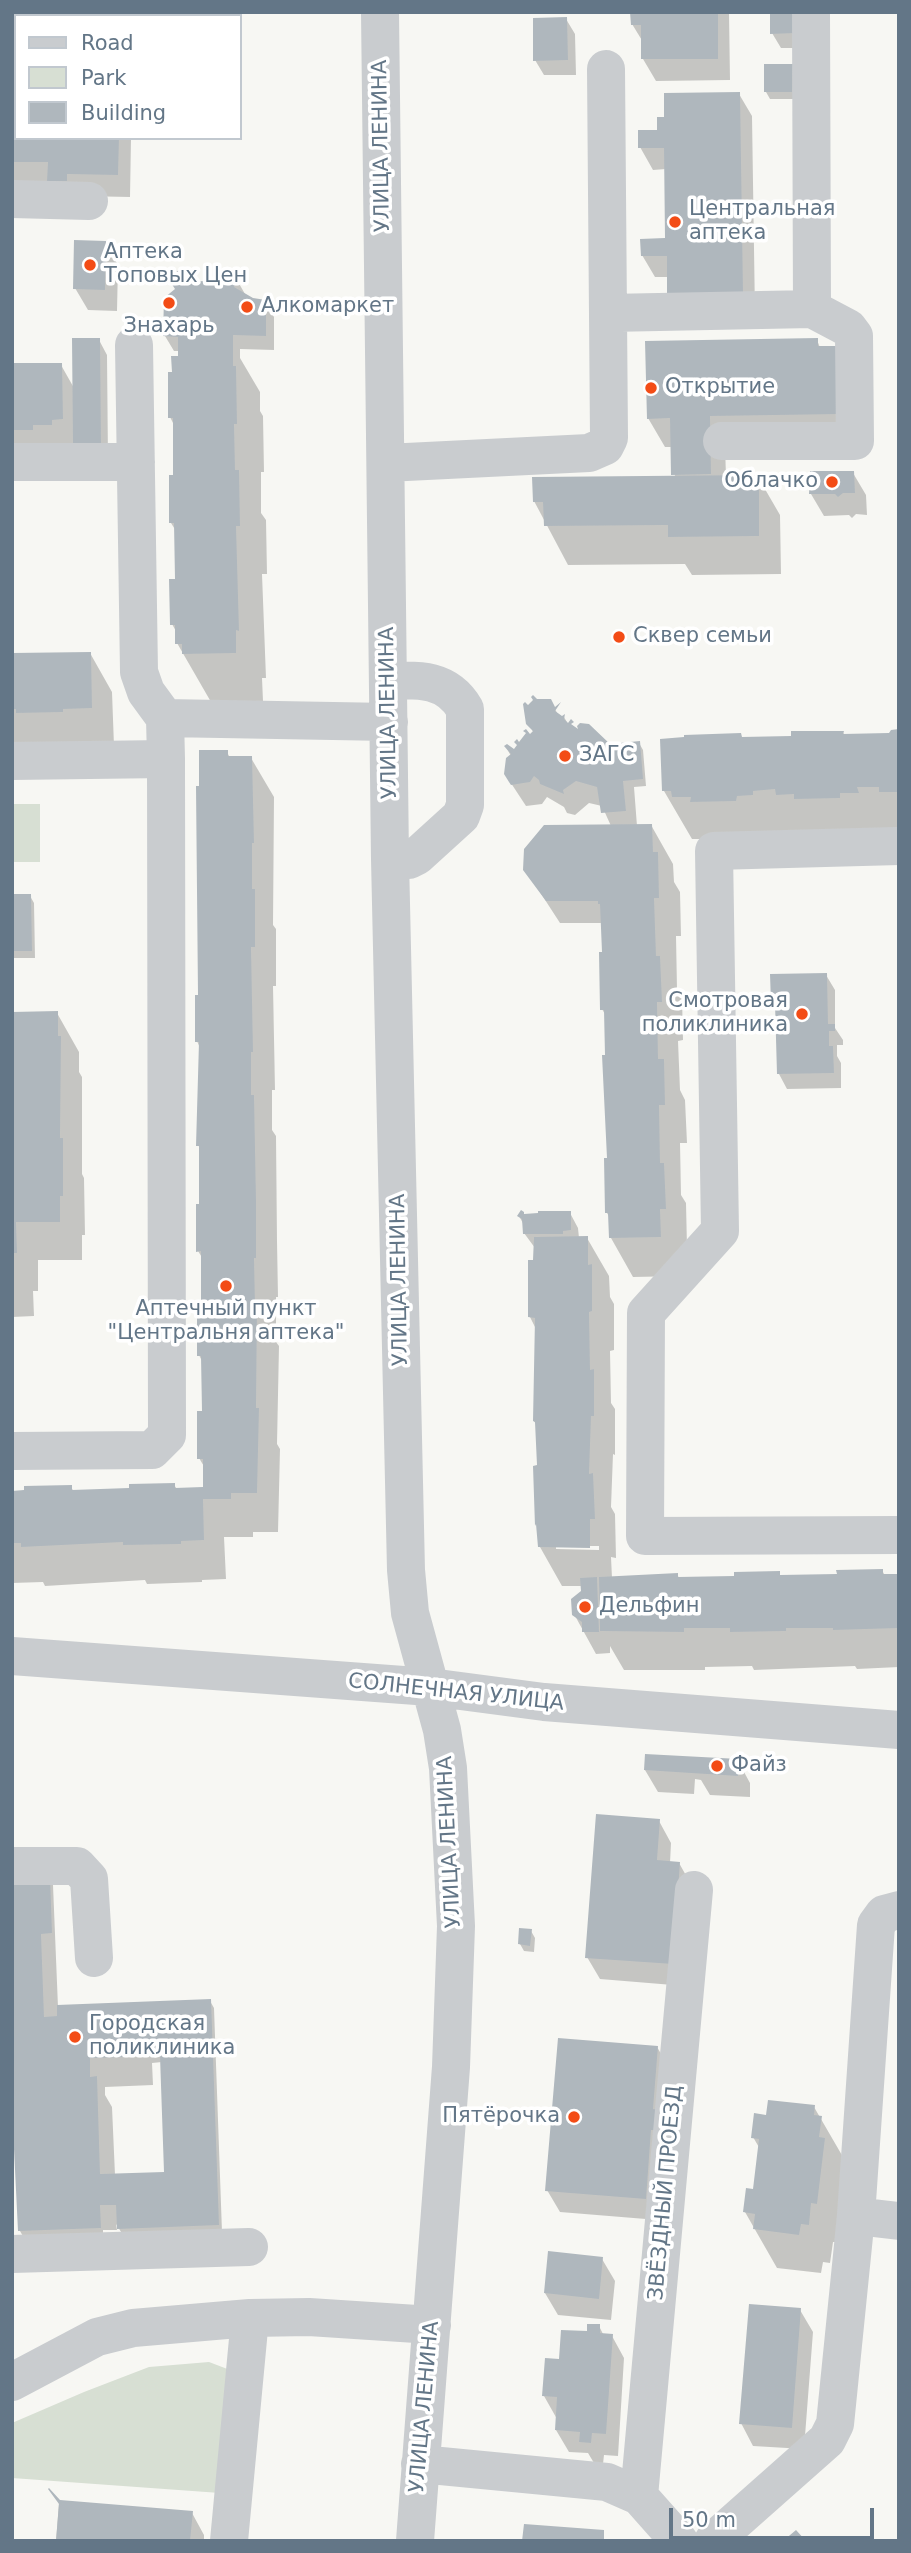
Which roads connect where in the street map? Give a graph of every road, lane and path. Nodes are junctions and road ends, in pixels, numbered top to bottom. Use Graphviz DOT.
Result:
graph roads {
  1 [pos="380,12"];
  2 [pos="811,12"];
  3 [pos="606,69"];
  4 [pos="12,199"];
  5 [pos="89,201"];
  6 [pos="812,309"];
  7 [pos="608,313"];
  8 [pos="134,345"];
  9 [pos="722,440"];
  10 [pos="12,462"];
  11 [pos="136,462"];
  12 [pos="386,463"];
  13 [pos="388,681"];
  14 [pos="165,718"];
  15 [pos="389,722"];
  16 [pos="166,759"];
  17 [pos="12,761"];
  18 [pos="899,846"];
  19 [pos="390,859"];
  20 [pos="12,1451"];
  21 [pos="899,1535"];
  22 [pos="12,1656"];
  23 [pos="430,1687"];
  24 [pos="899,1730"];
  25 [pos="12,1866"];
  26 [pos="694,1890"];
  27 [pos="899,1910"];
  28 [pos="94,1958"];
  29 [pos="856,2216"];
  30 [pos="899,2221"];
  31 [pos="249,2247"];
  32 [pos="12,2255"];
  33 [pos="250,2318"];
  34 [pos="432,2325"];
  35 [pos="12,2382"];
  36 [pos="420,2464"];
  37 [pos="639,2496"];
  38 [pos="229,2541"];
  39 [pos="415,2541"];
  40 [pos="679,2541"];
  41 [pos="713,2541"];
  1 -- 12 [label="street, УЛИЦА ЛЕНИНА"];
  2 -- 6 [label="street"];
  3 -- 7 [label="street"];
  4 -- 5 [label="street"];
  6 -- 7 [label="street"];
  6 -- 9 [label="street"];
  7 -- 12 [label="street"];
  8 -- 11 [label="street"];
  10 -- 11 [label="street"];
  11 -- 14 [label="street"];
  12 -- 13 [label="street, УЛИЦА ЛЕНИНА"];
  13 -- 15 [label="street, УЛИЦА ЛЕНИНА"];
  13 -- 19 [label="street"];
  14 -- 15 [label="street"];
  14 -- 16 [label="street"];
  15 -- 19 [label="street, УЛИЦА ЛЕНИНА"];
  16 -- 17 [label="street"];
  16 -- 20 [label="street"];
  18 -- 21 [label="street"];
  19 -- 23 [label="street, УЛИЦА ЛЕНИНА"];
  22 -- 23 [label="street, СОЛНЕЧНАЯ УЛИЦА"];
  23 -- 24 [label="street, СОЛНЕЧНАЯ УЛИЦА"];
  23 -- 34 [label="street, УЛИЦА ЛЕНИНА"];
  25 -- 28 [label="street"];
  26 -- 37 [label="street, ЗВЁЗДНЫЙ ПРОЕЗД"];
  27 -- 29 [label="street"];
  29 -- 30 [label="street"];
  29 -- 41 [label="street"];
  31 -- 32 [label="street"];
  33 -- 34 [label="street"];
  33 -- 35 [label="street"];
  33 -- 38 [label="street"];
  34 -- 36 [label="street, УЛИЦА ЛЕНИНА"];
  36 -- 37 [label="street"];
  36 -- 39 [label="street, УЛИЦА ЛЕНИНА"];
  37 -- 40 [label="street"];
}
